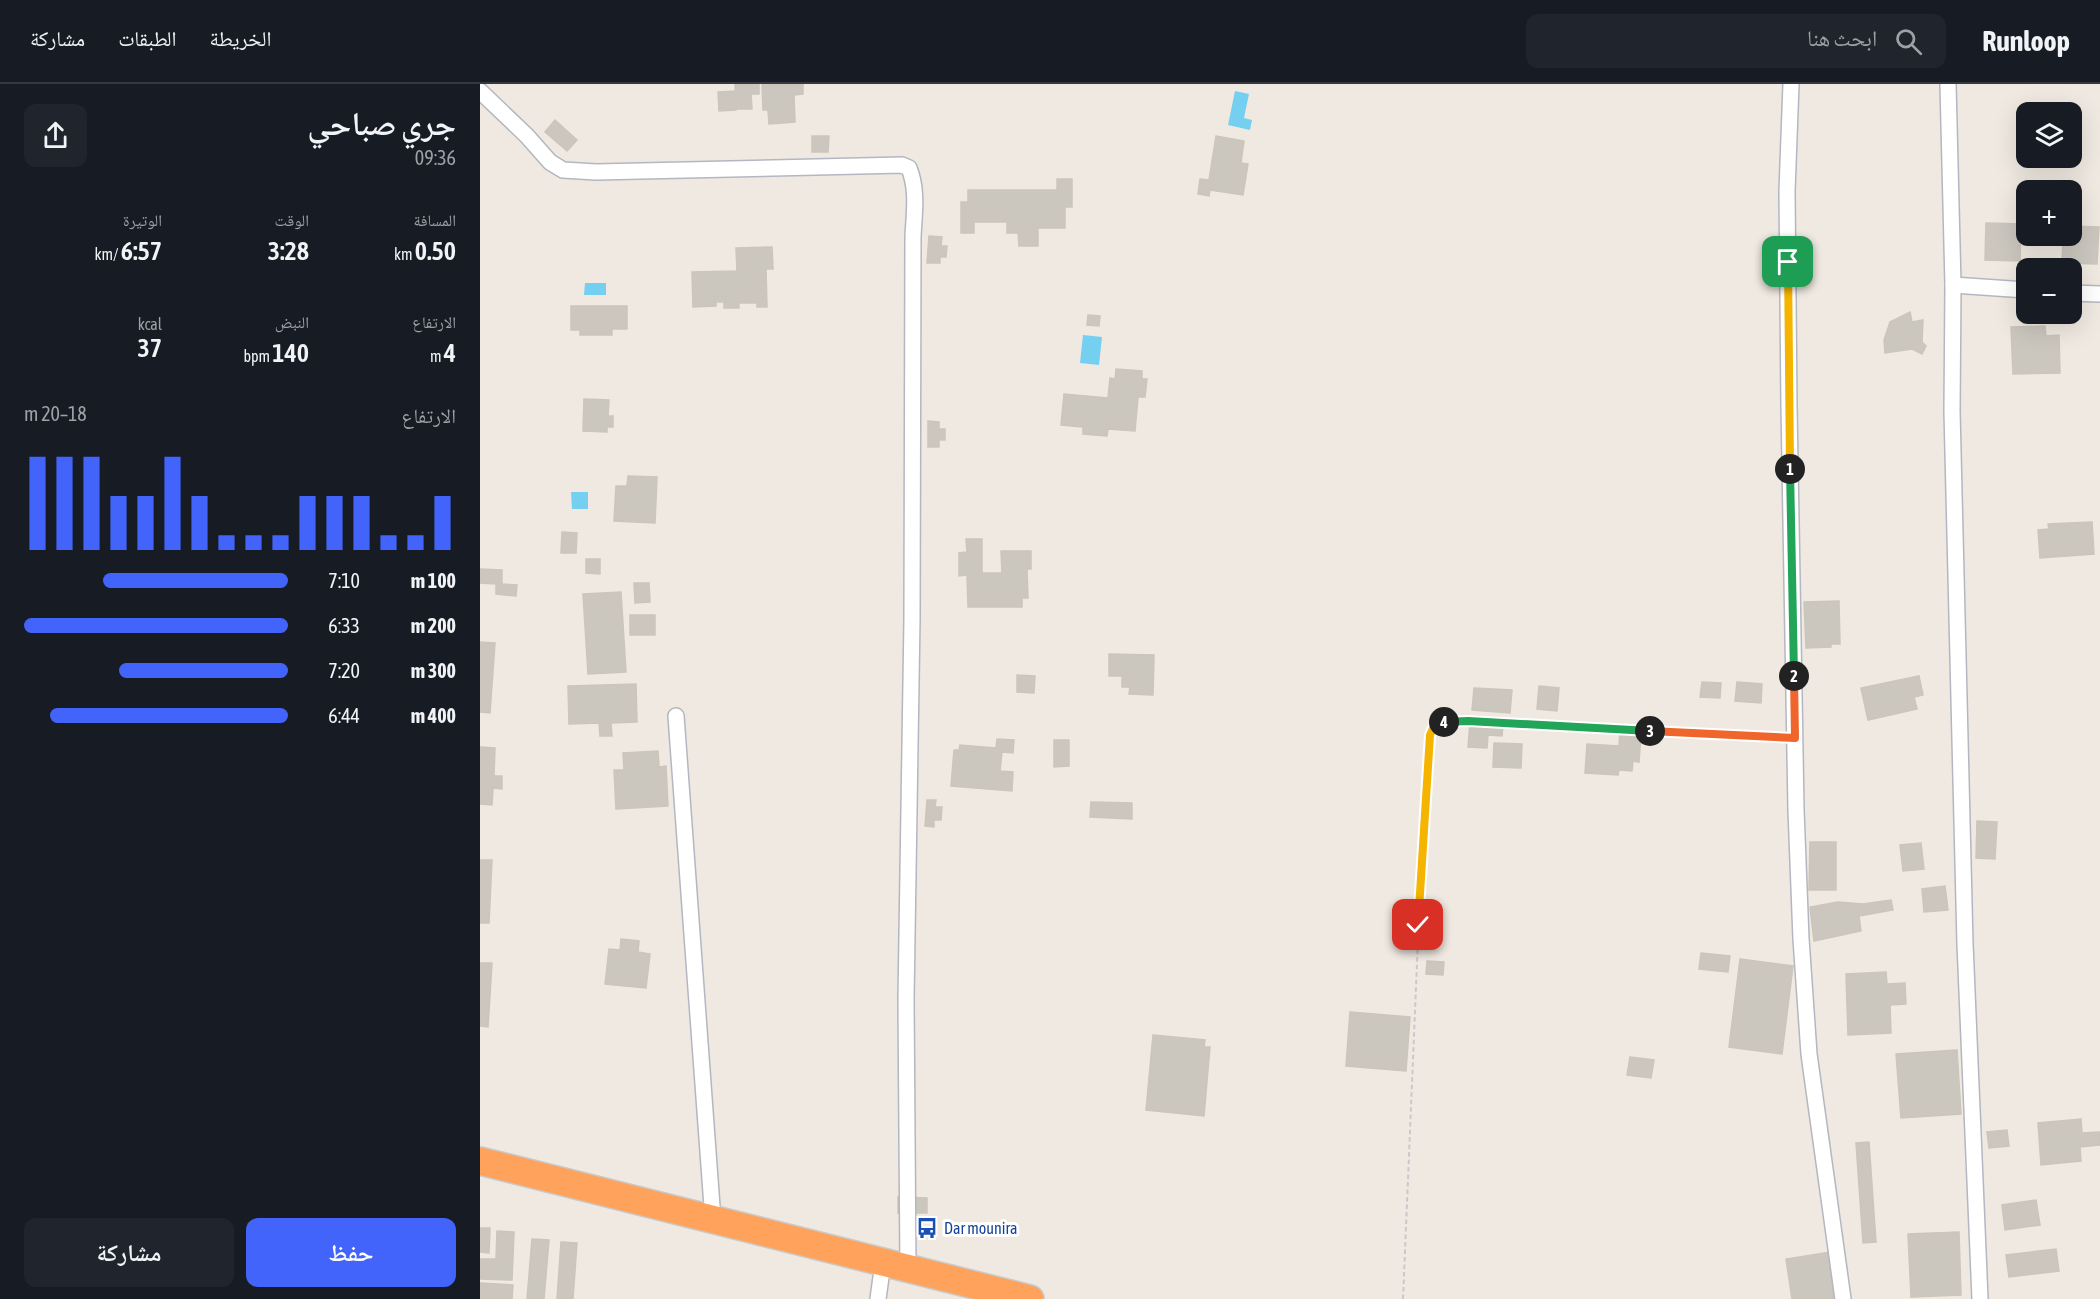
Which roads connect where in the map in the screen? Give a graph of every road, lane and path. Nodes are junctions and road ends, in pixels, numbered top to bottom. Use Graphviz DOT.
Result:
graph roads {
  1 [pos="1791,84"];
  2 [pos="1948,84"];
  3 [pos="480,91"];
  4 [pos="1953,285"];
  5 [pos="2016,289"];
  6 [pos="2082,293"];
  7 [pos="2100,294"];
  8 [pos="676,716"];
  9 [pos="1795,738"];
  10 [pos="480,1161"];
  11 [pos="480,1180"];
  12 [pos="712,1220"];
  13 [pos="908,1270"];
  14 [pos="879,1288"];
  15 [pos="975,1299"];
  16 [pos="1030,1299"];
  17 [pos="1403,1299"];
  18 [pos="1843,1299"];
  19 [pos="1980,1299"];
  1 -- 9 [label="street"];
  2 -- 4 [label="street"];
  3 -- 13 [label="street"];
  4 -- 5 [label="street"];
  4 -- 19 [label="street"];
  6 -- 7 [label="street"];
  8 -- 12 [label="street"];
  9 -- 17 [label="path"];
  9 -- 18 [label="street"];
  10 -- 12 [label="highway"];
  11 -- 14 [label="highway"];
  12 -- 13 [label="highway"];
  13 -- 16 [label="highway"];
  14 -- 15 [label="highway"];
}
